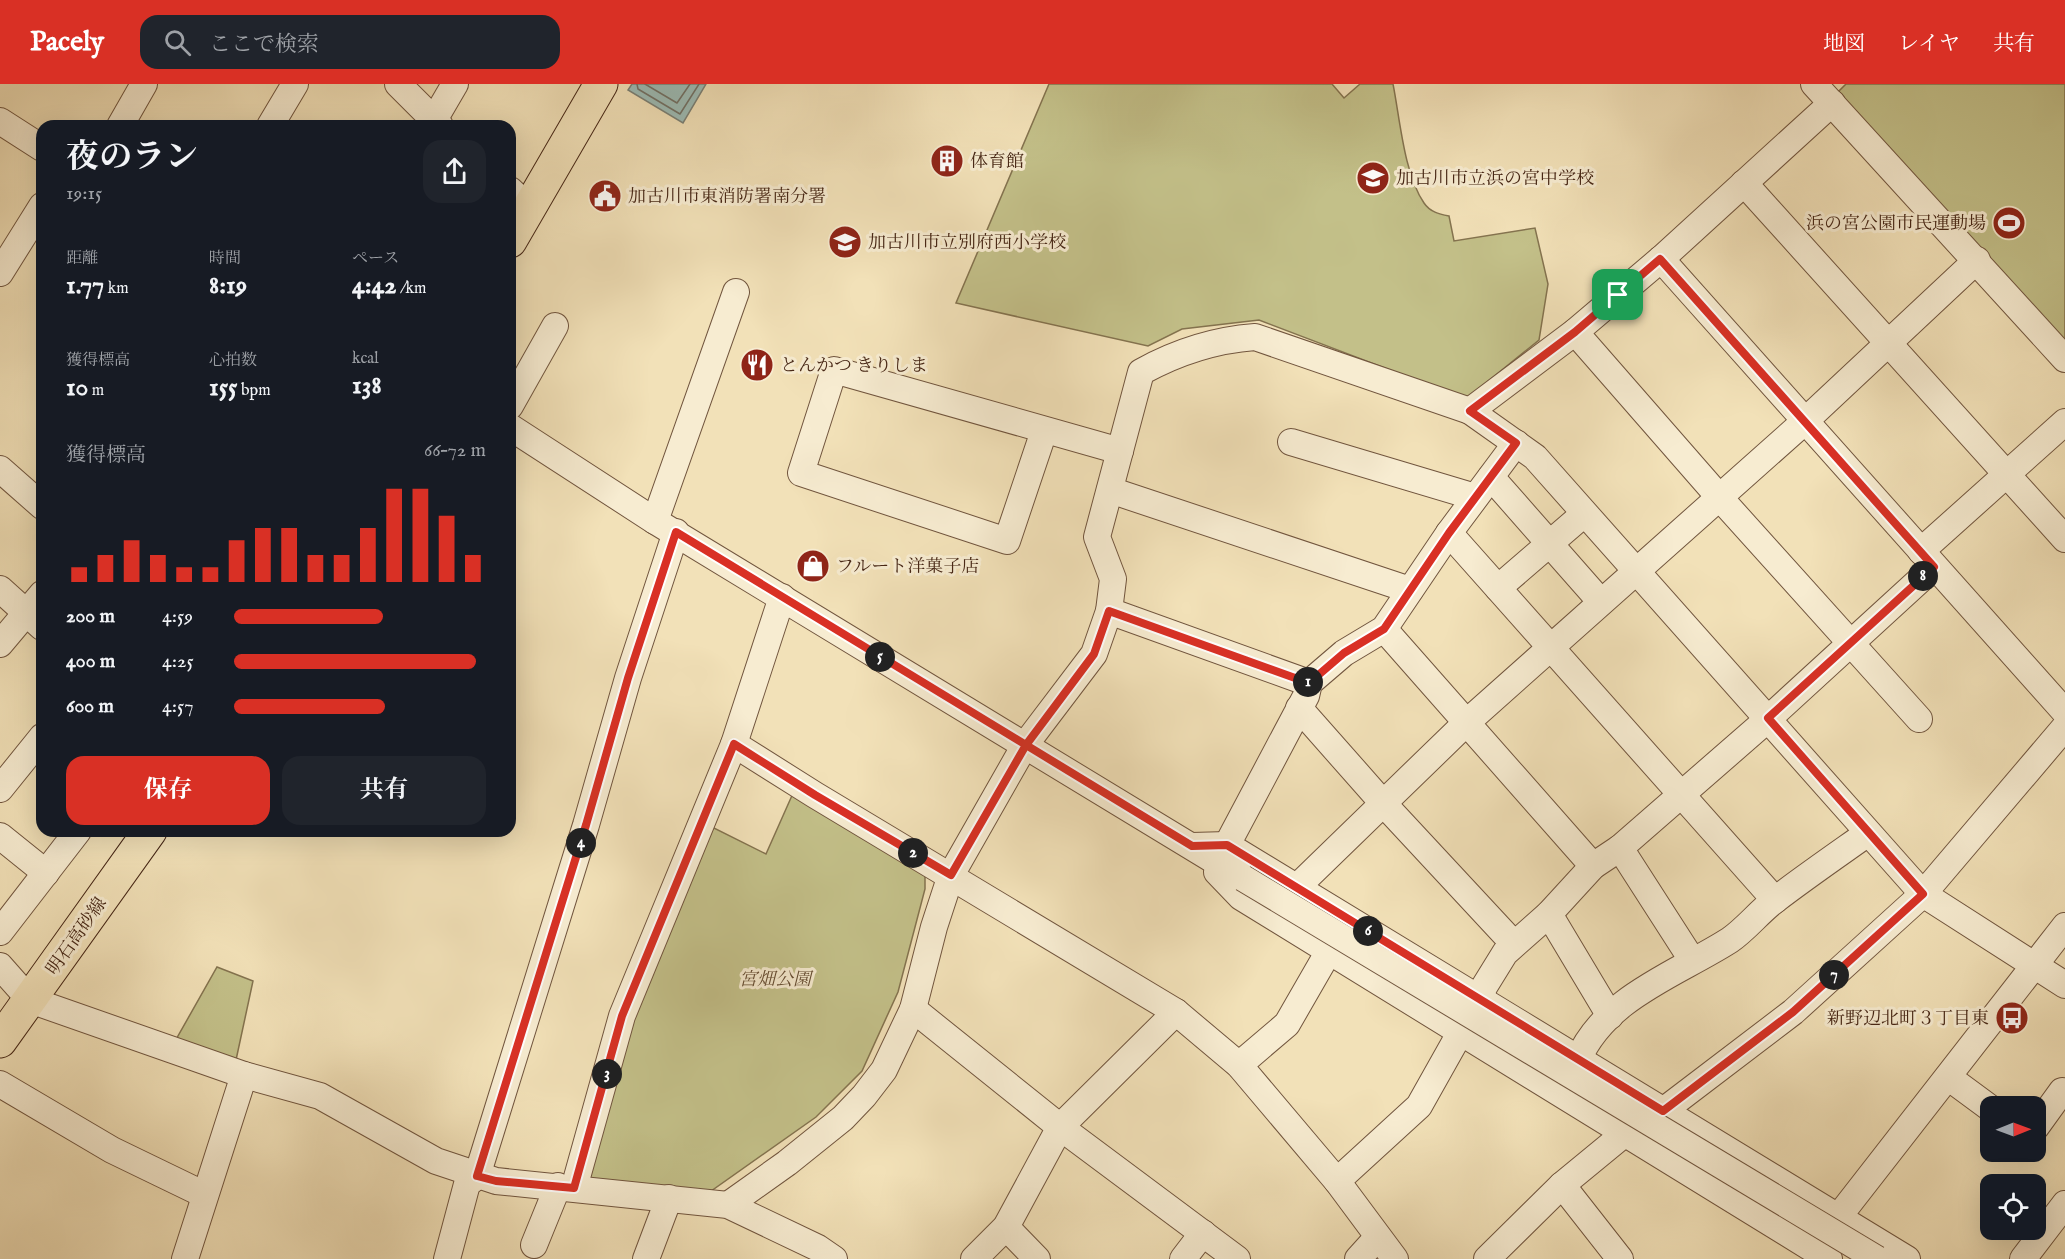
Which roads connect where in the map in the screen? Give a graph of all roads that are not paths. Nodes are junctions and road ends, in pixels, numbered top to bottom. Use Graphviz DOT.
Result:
graph roads {
  1 [pos="144,84"];
  2 [pos="295,84"];
  3 [pos="398,84"];
  4 [pos="455,84"];
  5 [pos="601,84"];
  6 [pos="1828,92"];
  7 [pos="123,120"];
  8 [pos="274,120"];
  9 [pos="434,120"];
  10 [pos="438,120"];
  11 [pos="0,121"];
  12 [pos="36,144"];
  13 [pos="1744,183"];
  14 [pos="520,200"];
  15 [pos="36,216"];
  16 [pos="516,216"];
  17 [pos="1660,259"];
  18 [pos="1977,260"];
  19 [pos="0,273"];
  20 [pos="736,292"];
  21 [pos="555,326"];
  22 [pos="1575,332"];
  23 [pos="1889,342"];
  24 [pos="2065,359"];
  25 [pos="516,395"];
  26 [pos="1470,411"];
  27 [pos="1804,422"];
  28 [pos="2065,422"];
  29 [pos="516,431"];
  30 [pos="1044,431"];
  31 [pos="1305,438"];
  32 [pos="1516,443"];
  33 [pos="1120,451"];
  34 [pos="0,469"];
  35 [pos="2006,474"];
  36 [pos="1491,477"];
  37 [pos="1110,490"];
  38 [pos="1476,497"];
  39 [pos="1720,498"];
  40 [pos="36,501"];
  41 [pos="1584,514"];
  42 [pos="666,526"];
  43 [pos="1449,533"];
  44 [pos="2065,539"];
  45 [pos="1550,544"];
  46 [pos="1928,559"];
  47 [pos="1635,572"];
  48 [pos="1498,588"];
  49 [pos="0,589"];
  50 [pos="1410,590"];
  51 [pos="782,597"];
  52 [pos="1601,602"];
  53 [pos="36,610"];
  54 [pos="1109,611"];
  55 [pos="1384,629"];
  56 [pos="1851,640"];
  57 [pos="0,644"];
  58 [pos="1550,647"];
  59 [pos="1309,683"];
  60 [pos="1299,708"];
  61 [pos="2065,712"];
  62 [pos="1768,718"];
  63 [pos="1919,719"];
  64 [pos="1466,723"];
  65 [pos="2065,727"];
  66 [pos="36,744"];
  67 [pos="734,744"];
  68 [pos="1026,745"];
  69 [pos="0,789"];
  70 [pos="1682,794"];
  71 [pos="1382,802"];
  72 [pos="1868,833"];
  73 [pos="0,836"];
  74 [pos="73,837"];
  75 [pos="146,837"];
  76 [pos="1227,845"];
  77 [pos="1192,846"];
  78 [pos="1620,848"];
  79 [pos="1593,866"];
  80 [pos="46,873"];
  81 [pos="951,875"];
  82 [pos="1297,887"];
  83 [pos="1923,894"];
  84 [pos="1775,900"];
  85 [pos="1549,914"];
  86 [pos="2065,926"];
  87 [pos="0,932"];
  88 [pos="1514,944"];
  89 [pos="1329,951"];
  90 [pos="1692,960"];
  91 [pos="0,966"];
  92 [pos="2034,967"];
  93 [pos="2065,985"];
  94 [pos="30,1000"];
  95 [pos="1480,1001"];
  96 [pos="913,1010"];
  97 [pos="1176,1012"];
  98 [pos="1610,1016"];
  99 [pos="1460,1032"];
  100 [pos="0,1041"];
  101 [pos="1578,1060"];
  102 [pos="1239,1065"];
  103 [pos="244,1075"];
  104 [pos="1948,1077"];
  105 [pos="0,1084"];
  106 [pos="2062,1091"];
  107 [pos="1980,1101"];
  108 [pos="1663,1111"];
  109 [pos="2046,1113"];
  110 [pos="1060,1127"];
  111 [pos="1624,1134"];
  112 [pos="477,1176"];
  113 [pos="1337,1181"];
  114 [pos="1562,1185"];
  115 [pos="566,1187"];
  116 [pos="205,1195"];
  117 [pos="669,1198"];
  118 [pos="2065,1204"];
  119 [pos="728,1205"];
  120 [pos="1839,1217"];
  121 [pos="1006,1227"];
  122 [pos="1203,1233"];
  123 [pos="1377,1238"];
  124 [pos="534,1245"];
  125 [pos="1816,1256"];
  126 [pos="185,1259"];
  127 [pos="447,1259"];
  128 [pos="646,1259"];
  129 [pos="834,1259"];
  130 [pos="974,1259"];
  131 [pos="1037,1259"];
  132 [pos="1183,1259"];
  133 [pos="1237,1259"];
  134 [pos="1358,1259"];
  135 [pos="1395,1259"];
  136 [pos="1487,1259"];
  137 [pos="1620,1259"];
  138 [pos="1877,1259"];
  139 [pos="1907,1259"];
  140 [pos="2023,1259"];
  1 -- 7 [label="street"];
  2 -- 8 [label="street"];
  3 -- 9 [label="street"];
  4 -- 10 [label="street"];
  5 -- 14 [label="main road"];
  6 -- 13 [label="street"];
  6 -- 18 [label="street"];
  11 -- 12 [label="street"];
  13 -- 17 [label="street"];
  13 -- 23 [label="street"];
  14 -- 16 [label="main road"];
  15 -- 19 [label="street"];
  17 -- 22 [label="street"];
  17 -- 27 [label="street"];
  18 -- 23 [label="street"];
  18 -- 24 [label="street"];
  20 -- 42 [label="street"];
  21 -- 25 [label="street"];
  22 -- 26 [label="street"];
  22 -- 39 [label="street"];
  23 -- 27 [label="street"];
  23 -- 35 [label="street"];
  26 -- 32 [label="street"];
  26 -- 33 [label="street"];
  27 -- 39 [label="street"];
  27 -- 46 [label="street"];
  28 -- 35 [label="street"];
  29 -- 42 [label="street"];
  30 -- 30 [label="street"];
  30 -- 33 [label="street"];
  31 -- 38 [label="street"];
  32 -- 36 [label="street"];
  32 -- 41 [label="street"];
  33 -- 37 [label="street"];
  34 -- 40 [label="street"];
  35 -- 44 [label="street"];
  35 -- 46 [label="street"];
  36 -- 38 [label="street"];
  36 -- 45 [label="street"];
  37 -- 50 [label="street"];
  37 -- 54 [label="street"];
  38 -- 43 [label="street"];
  39 -- 47 [label="street"];
  39 -- 56 [label="street"];
  41 -- 45 [label="street"];
  41 -- 47 [label="street"];
  42 -- 51 [label="street"];
  42 -- 112 [label="street"];
  43 -- 48 [label="street"];
  43 -- 50 [label="street"];
  45 -- 48 [label="street"];
  45 -- 52 [label="street"];
  46 -- 56 [label="street"];
  46 -- 61 [label="street"];
  47 -- 52 [label="street"];
  47 -- 62 [label="street"];
  48 -- 58 [label="street"];
  49 -- 53 [label="street"];
  50 -- 55 [label="street"];
  51 -- 67 [label="street"];
  51 -- 68 [label="street"];
  52 -- 58 [label="street"];
  53 -- 57 [label="street"];
  54 -- 59 [label="street"];
  54 -- 68 [label="street"];
  55 -- 59 [label="street"];
  55 -- 64 [label="street"];
  56 -- 62 [label="street"];
  56 -- 63 [label="street"];
  58 -- 64 [label="street"];
  58 -- 70 [label="street"];
  59 -- 60 [label="street"];
  60 -- 71 [label="street"];
  60 -- 76 [label="street"];
  62 -- 70 [label="street"];
  62 -- 72 [label="street"];
  64 -- 71 [label="street"];
  64 -- 79 [label="street"];
  65 -- 83 [label="street"];
  66 -- 69 [label="street"];
  67 -- 81 [label="street"];
  67 -- 115 [label="street"];
  68 -- 77 [label="street"];
  68 -- 81 [label="street"];
  70 -- 78 [label="street"];
  70 -- 84 [label="street"];
  71 -- 82 [label="street"];
  71 -- 88 [label="street"];
  72 -- 83 [label="street"];
  72 -- 84 [label="street"];
  73 -- 80 [label="street"];
  74 -- 80 [label="street"];
  75 -- 94 [label="main road, 明石高砂線"];
  76 -- 77 [label="street"];
  76 -- 82 [label="street"];
  77 -- 89 [label="street"];
  77 -- 138 [label="street, bridge"];
  78 -- 79 [label="street"];
  78 -- 90 [label="street"];
  79 -- 85 [label="street"];
  80 -- 87 [label="street"];
  81 -- 96 [label="street"];
  81 -- 97 [label="street"];
  82 -- 95 [label="street"];
  83 -- 92 [label="street"];
  83 -- 108 [label="street"];
  84 -- 90 [label="street"];
  85 -- 88 [label="street"];
  85 -- 98 [label="street"];
  86 -- 92 [label="street"];
  88 -- 95 [label="street"];
  89 -- 99 [label="street"];
  89 -- 102 [label="street"];
  90 -- 98 [label="street"];
  91 -- 94 [label="street"];
  92 -- 93 [label="street"];
  92 -- 104 [label="street"];
  94 -- 100 [label="main road, 明石高砂線"];
  94 -- 103 [label="street"];
  95 -- 101 [label="street"];
  96 -- 110 [label="street"];
  96 -- 119 [label="street"];
  97 -- 102 [label="street"];
  97 -- 110 [label="street"];
  98 -- 101 [label="street"];
  99 -- 111 [label="street"];
  99 -- 113 [label="street"];
  101 -- 108 [label="street"];
  102 -- 113 [label="street"];
  103 -- 112 [label="street"];
  103 -- 116 [label="street"];
  104 -- 107 [label="street"];
  104 -- 120 [label="street"];
  105 -- 116 [label="street"];
  106 -- 109 [label="street"];
  108 -- 120 [label="street"];
  110 -- 121 [label="street"];
  110 -- 122 [label="street"];
  111 -- 114 [label="street"];
  111 -- 125 [label="street"];
  112 -- 115 [label="street"];
  112 -- 127 [label="street"];
  113 -- 123 [label="street"];
  114 -- 136 [label="street"];
  114 -- 137 [label="street"];
  115 -- 117 [label="street"];
  115 -- 124 [label="street"];
  116 -- 126 [label="street"];
  117 -- 119 [label="street"];
  117 -- 128 [label="street"];
  118 -- 140 [label="street"];
  119 -- 129 [label="street"];
  120 -- 125 [label="street"];
  120 -- 139 [label="street"];
  121 -- 130 [label="street"];
  121 -- 131 [label="street"];
  122 -- 132 [label="street"];
  122 -- 133 [label="street"];
  123 -- 134 [label="street"];
  123 -- 135 [label="street"];
}
